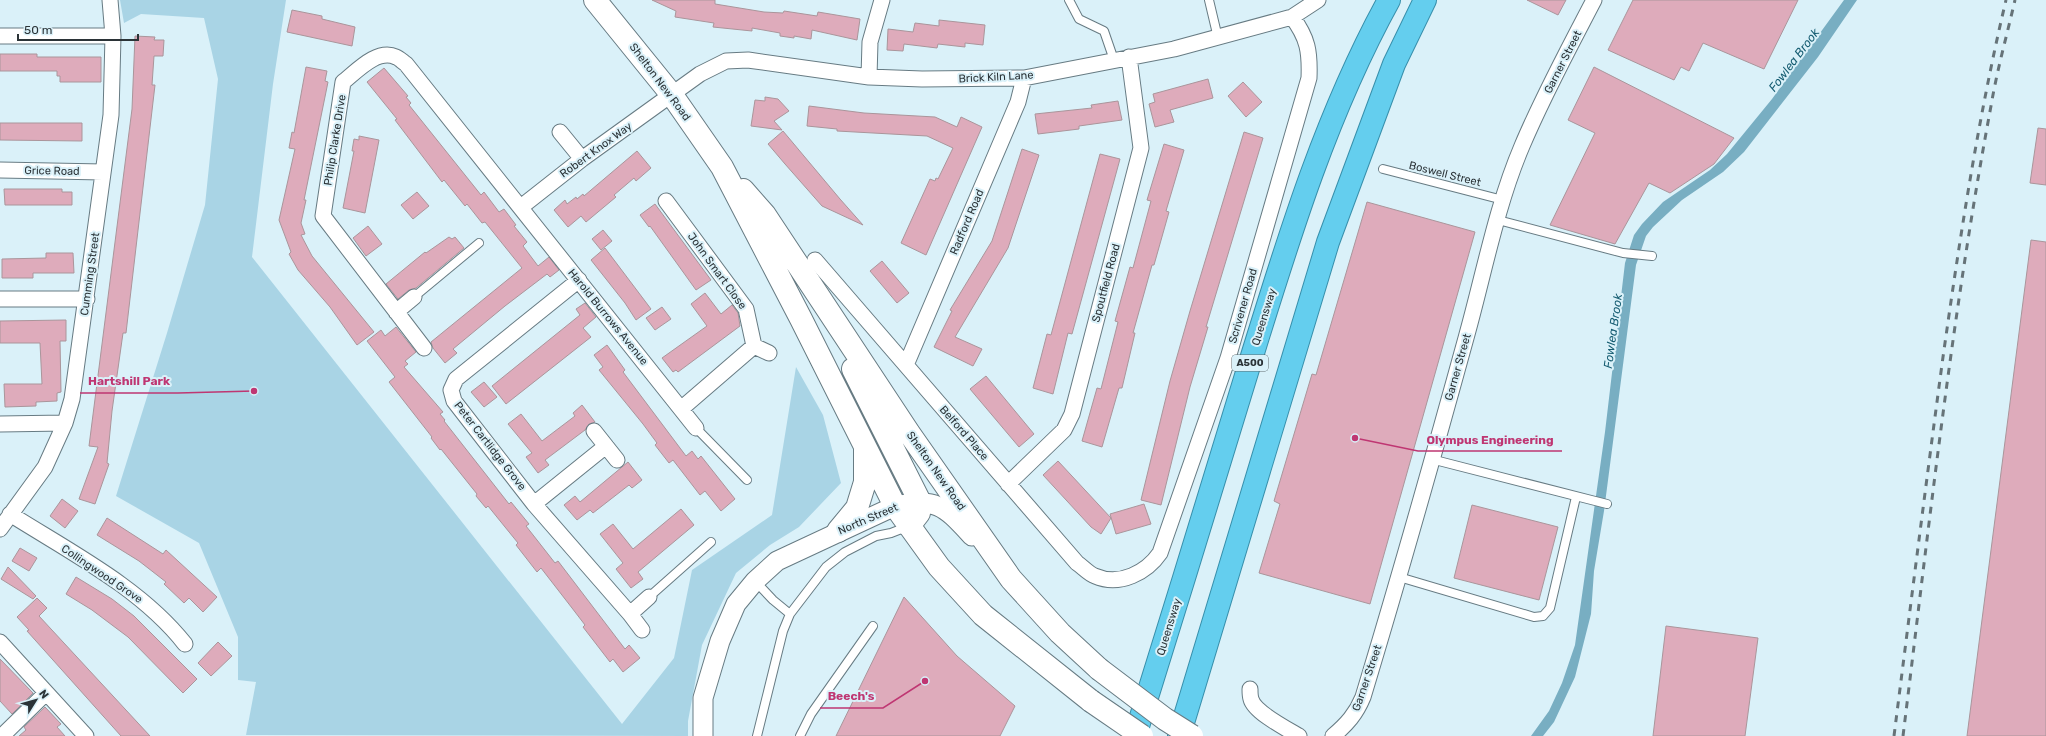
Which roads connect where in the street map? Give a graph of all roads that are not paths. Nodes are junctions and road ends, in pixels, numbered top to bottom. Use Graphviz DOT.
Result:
graph roads {
  1 [pos="110,0"];
  2 [pos="595,0"];
  3 [pos="882,0"];
  4 [pos="1069,0"];
  5 [pos="1209,0"];
  6 [pos="1318,0"];
  7 [pos="1381,0"];
  8 [pos="1389,0"];
  9 [pos="1425,0"];
  10 [pos="1434,0"];
  11 [pos="1594,0"];
  12 [pos="1292,17"];
  13 [pos="0,36"];
  14 [pos="114,36"];
  15 [pos="1218,38"];
  16 [pos="1129,57"];
  17 [pos="1114,60"];
  18 [pos="1394,64"];
  19 [pos="1355,66"];
  20 [pos="869,77"];
  21 [pos="1024,78"];
  22 [pos="672,95"];
  23 [pos="560,132"];
  24 [pos="582,160"];
  25 [pos="722,166"];
  26 [pos="1383,169"];
  27 [pos="0,170"];
  28 [pos="104,172"];
  29 [pos="1503,200"];
  30 [pos="666,201"];
  31 [pos="521,207"];
  32 [pos="1498,220"];
  33 [pos="479,243"];
  34 [pos="1652,256"];
  35 [pos="815,260"];
  36 [pos="578,280"];
  37 [pos="414,297"];
  38 [pos="0,299"];
  39 [pos="87,299"];
  40 [pos="820,300"];
  41 [pos="396,312"];
  42 [pos="754,346"];
  43 [pos="424,348"];
  44 [pos="769,353"];
  45 [pos="906,365"];
  46 [pos="681,409"];
  47 [pos="65,423"];
  48 [pos="0,424"];
  49 [pos="696,428"];
  50 [pos="594,431"];
  51 [pos="865,444"];
  52 [pos="606,446"];
  53 [pos="1432,459"];
  54 [pos="617,460"];
  55 [pos="747,480"];
  56 [pos="1008,484"];
  57 [pos="1576,497"];
  58 [pos="920,502"];
  59 [pos="534,504"];
  60 [pos="1607,504"];
  61 [pos="895,506"];
  62 [pos="10,514"];
  63 [pos="908,526"];
  64 [pos="0,529"];
  65 [pos="838,531"];
  66 [pos="710,542"];
  67 [pos="1399,577"];
  68 [pos="1128,578"];
  69 [pos="1011,579"];
  70 [pos="755,581"];
  71 [pos="650,597"];
  72 [pos="630,614"];
  73 [pos="790,614"];
  74 [pos="874,626"];
  75 [pos="642,630"];
  76 [pos="0,642"];
  77 [pos="185,644"];
  78 [pos="1250,689"];
  79 [pos="46,693"];
  80 [pos="0,734"];
  81 [pos="2,736"];
  82 [pos="86,736"];
  83 [pos="702,736"];
  84 [pos="757,736"];
  85 [pos="800,736"];
  86 [pos="1135,736"];
  87 [pos="1142,736"];
  88 [pos="1179,736"];
  89 [pos="1192,736"];
  90 [pos="1299,736"];
  91 [pos="1333,736"];
  1 -- 14 [label="street, Cumming Street"];
  2 -- 22 [label="main road, Shelton New Road"];
  3 -- 20 [label="street"];
  4 -- 17 [label="lane"];
  5 -- 15 [label="lane"];
  6 -- 12 [label="street, Brick Kiln Lane"];
  7 -- 19 [label="highway"];
  8 -- 19 [label="highway, Queensway / A500"];
  9 -- 18 [label="highway"];
  10 -- 18 [label="highway"];
  11 -- 29 [label="street, Garner Street"];
  12 -- 15 [label="street, Brick Kiln Lane"];
  12 -- 68 [label="street, Scrivener Road"];
  13 -- 14 [label="street"];
  14 -- 28 [label="street, Cumming Street"];
  15 -- 16 [label="street, Brick Kiln Lane"];
  16 -- 17 [label="street, Brick Kiln Lane"];
  16 -- 56 [label="street, Spoutfield Road"];
  17 -- 21 [label="street, Brick Kiln Lane"];
  18 -- 88 [label="highway"];
  19 -- 86 [label="highway, Queensway / A500"];
  20 -- 21 [label="street, Brick Kiln Lane"];
  20 -- 22 [label="street, Brick Kiln Lane"];
  21 -- 45 [label="street, Radford Road"];
  22 -- 24 [label="street, Robert Knox Way"];
  22 -- 25 [label="main road, Shelton New Road"];
  23 -- 24 [label="street"];
  24 -- 31 [label="street, Robert Knox Way"];
  25 -- 40 [label="main road, Shelton New Road"];
  25 -- 51 [label="main road, Shelton New Road"];
  26 -- 29 [label="lane, Boswell Street"];
  27 -- 28 [label="street, Grice Road"];
  28 -- 39 [label="street, Cumming Street"];
  29 -- 32 [label="street, Garner Street"];
  30 -- 42 [label="street, John Smart Close"];
  31 -- 36 [label="street, Harold Burrows Avenue"];
  31 -- 41 [label="street, Philip Clarke Drive"];
  32 -- 34 [label="lane"];
  32 -- 53 [label="street, Garner Street"];
  33 -- 37 [label="lane"];
  35 -- 45 [label="street, Belford Place"];
  36 -- 46 [label="street, Harold Burrows Avenue"];
  36 -- 59 [label="street, Peter Cartlidge Grove"];
  37 -- 41 [label="street"];
  38 -- 39 [label="street"];
  39 -- 47 [label="street, Cumming Street"];
  40 -- 58 [label="main road"];
  40 -- 69 [label="main road, Shelton New Road"];
  41 -- 43 [label="street, Philip Clarke Drive"];
  42 -- 44 [label="street"];
  42 -- 46 [label="street"];
  45 -- 56 [label="street, Belford Place"];
  46 -- 49 [label="street, Harold Burrows Avenue"];
  47 -- 48 [label="street"];
  47 -- 62 [label="street, Cumming Street"];
  49 -- 55 [label="lane"];
  50 -- 52 [label="street"];
  51 -- 61 [label="main road, Shelton New Road"];
  51 -- 65 [label="main road"];
  52 -- 54 [label="street"];
  52 -- 59 [label="street"];
  53 -- 57 [label="lane"];
  53 -- 67 [label="street, Garner Street"];
  56 -- 68 [label="street, Belford Place"];
  57 -- 60 [label="lane"];
  57 -- 67 [label="lane"];
  58 -- 61 [label="street, North Street"];
  58 -- 63 [label="main road"];
  58 -- 69 [label="street, North Street"];
  59 -- 72 [label="street, Peter Cartlidge Grove"];
  61 -- 63 [label="main road, Shelton New Road"];
  61 -- 65 [label="street, North Street"];
  62 -- 64 [label="street, Cumming Street"];
  62 -- 77 [label="street, Collingwood Grove"];
  63 -- 73 [label="lane, North Street"];
  63 -- 87 [label="main road, Shelton New Road, bridge"];
  65 -- 70 [label="street, North Street"];
  66 -- 71 [label="lane"];
  67 -- 91 [label="street, Garner Street"];
  69 -- 89 [label="main road, Shelton New Road, bridge"];
  70 -- 73 [label="lane"];
  70 -- 83 [label="street, North Street"];
  71 -- 72 [label="street"];
  72 -- 75 [label="street, Peter Cartlidge Grove"];
  73 -- 84 [label="lane, North Street"];
  74 -- 85 [label="lane"];
  76 -- 79 [label="street"];
  78 -- 90 [label="street"];
  79 -- 81 [label="street"];
  79 -- 82 [label="street"];
  80 -- 81 [label="lane"];
}
